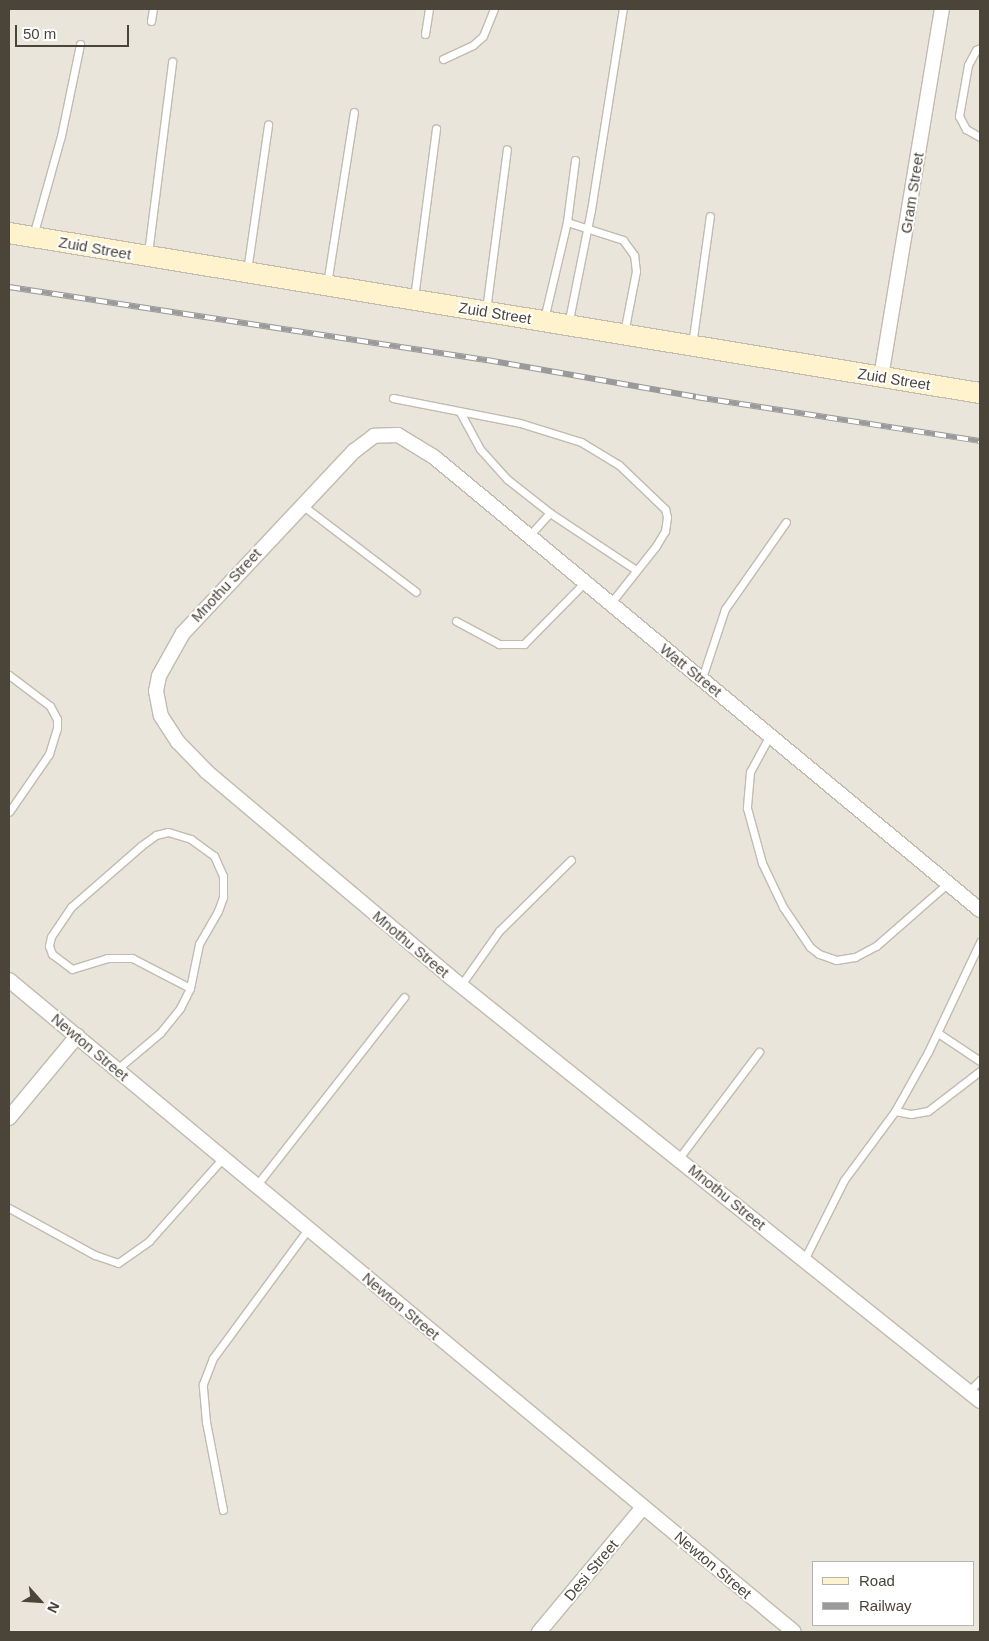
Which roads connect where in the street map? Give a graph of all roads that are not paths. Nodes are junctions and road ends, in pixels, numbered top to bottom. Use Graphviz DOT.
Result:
graph roads {
  1 [pos="153,9"];
  2 [pos="429,9"];
  3 [pos="494,9"];
  4 [pos="622,9"];
  5 [pos="942,9"];
  6 [pos="151,21"];
  7 [pos="425,34"];
  8 [pos="80,44"];
  9 [pos="980,48"];
  10 [pos="443,59"];
  11 [pos="172,62"];
  12 [pos="354,112"];
  13 [pos="268,125"];
  14 [pos="436,128"];
  15 [pos="980,137"];
  16 [pos="507,149"];
  17 [pos="574,160"];
  18 [pos="710,216"];
  19 [pos="567,222"];
  20 [pos="588,228"];
  21 [pos="9,233"];
  22 [pos="33,237"];
  23 [pos="148,257"];
  24 [pos="247,273"];
  25 [pos="327,286"];
  26 [pos="414,300"];
  27 [pos="485,311"];
  28 [pos="544,321"];
  29 [pos="568,325"];
  30 [pos="624,334"];
  31 [pos="692,346"];
  32 [pos="881,377"];
  33 [pos="980,394"];
  34 [pos="394,398"];
  35 [pos="460,412"];
  36 [pos="398,435"];
  37 [pos="302,505"];
  38 [pos="550,513"];
  39 [pos="786,522"];
  40 [pos="529,536"];
  41 [pos="636,570"];
  42 [pos="585,582"];
  43 [pos="416,592"];
  44 [pos="610,604"];
  45 [pos="456,621"];
  46 [pos="9,675"];
  47 [pos="702,678"];
  48 [pos="770,735"];
  49 [pos="9,812"];
  50 [pos="571,860"];
  51 [pos="948,883"];
  52 [pos="980,910"];
  53 [pos="980,942"];
  54 [pos="9,980"];
  55 [pos="461,985"];
  56 [pos="190,988"];
  57 [pos="404,997"];
  58 [pos="938,1033"];
  59 [pos="77,1036"];
  60 [pos="759,1052"];
  61 [pos="980,1061"];
  62 [pos="116,1070"];
  63 [pos="980,1071"];
  64 [pos="895,1111"];
  65 [pos="9,1118"];
  66 [pos="223,1158"];
  67 [pos="679,1158"];
  68 [pos="256,1186"];
  69 [pos="9,1208"];
  70 [pos="308,1229"];
  71 [pos="804,1260"];
  72 [pos="980,1380"];
  73 [pos="968,1391"];
  74 [pos="980,1400"];
  75 [pos="643,1507"];
  76 [pos="223,1510"];
  77 [pos="539,1632"];
  78 [pos="794,1632"];
  1 -- 6 [label="lane"];
  2 -- 7 [label="lane"];
  3 -- 10 [label="lane"];
  4 -- 20 [label="lane"];
  5 -- 32 [label="street, Gram Street"];
  8 -- 22 [label="lane"];
  9 -- 15 [label="lane"];
  11 -- 23 [label="lane"];
  12 -- 25 [label="lane"];
  13 -- 24 [label="lane"];
  14 -- 26 [label="lane"];
  16 -- 27 [label="lane"];
  17 -- 19 [label="lane"];
  18 -- 31 [label="lane"];
  19 -- 20 [label="lane"];
  19 -- 28 [label="lane"];
  20 -- 29 [label="lane"];
  20 -- 30 [label="lane"];
  21 -- 22 [label="street, Zuid Street"];
  22 -- 23 [label="street, Zuid Street"];
  23 -- 24 [label="street, Zuid Street"];
  24 -- 25 [label="street, Zuid Street"];
  25 -- 26 [label="street, Zuid Street"];
  26 -- 27 [label="street, Zuid Street"];
  27 -- 28 [label="street, Zuid Street"];
  28 -- 29 [label="street, Zuid Street"];
  29 -- 30 [label="street, Zuid Street"];
  30 -- 31 [label="street, Zuid Street"];
  31 -- 32 [label="street, Zuid Street"];
  32 -- 33 [label="street, Zuid Street"];
  34 -- 35 [label="lane"];
  35 -- 38 [label="lane"];
  35 -- 41 [label="lane"];
  36 -- 37 [label="street, Mnothu Street"];
  36 -- 40 [label="street, Watt Street"];
  37 -- 43 [label="lane"];
  37 -- 55 [label="street, Mnothu Street"];
  38 -- 40 [label="lane"];
  38 -- 41 [label="lane"];
  39 -- 47 [label="lane"];
  40 -- 42 [label="street, Watt Street"];
  41 -- 44 [label="lane"];
  42 -- 44 [label="street, Watt Street"];
  42 -- 45 [label="lane"];
  44 -- 47 [label="street, Watt Street"];
  46 -- 49 [label="lane"];
  47 -- 48 [label="street, Watt Street"];
  48 -- 51 [label="street, Watt Street"];
  48 -- 51 [label="lane"];
  50 -- 55 [label="lane"];
  51 -- 52 [label="street, Watt Street"];
  53 -- 58 [label="lane"];
  54 -- 59 [label="street, Newton Street"];
  55 -- 67 [label="street, Mnothu Street"];
  56 -- 56 [label="lane"];
  56 -- 62 [label="lane"];
  57 -- 68 [label="lane"];
  58 -- 61 [label="lane"];
  58 -- 64 [label="lane"];
  59 -- 62 [label="street, Newton Street"];
  59 -- 65 [label="street"];
  60 -- 67 [label="lane"];
  62 -- 66 [label="street, Newton Street"];
  63 -- 64 [label="lane"];
  64 -- 71 [label="lane"];
  66 -- 68 [label="street, Newton Street"];
  66 -- 69 [label="lane"];
  67 -- 71 [label="street, Mnothu Street"];
  68 -- 70 [label="street, Newton Street"];
  70 -- 75 [label="street, Newton Street"];
  70 -- 76 [label="lane"];
  71 -- 73 [label="street, Mnothu Street"];
  72 -- 73 [label="lane"];
  73 -- 74 [label="street, Mnothu Street"];
  75 -- 77 [label="street, Desi Street"];
  75 -- 78 [label="street, Newton Street"];
}
